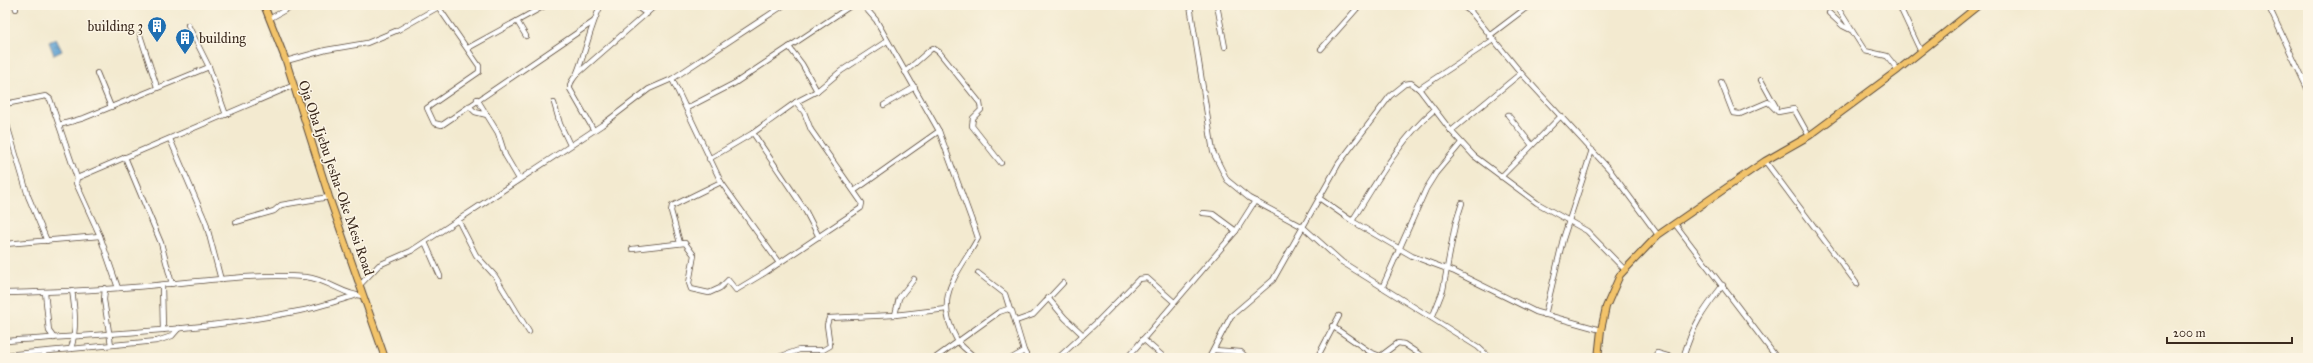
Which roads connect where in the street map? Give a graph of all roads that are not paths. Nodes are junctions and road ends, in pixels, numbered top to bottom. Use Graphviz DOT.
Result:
graph roads {
  1 [pos="264,5"];
  2 [pos="294,5"];
  3 [pos="546,5"];
  4 [pos="601,5"];
  5 [pos="634,5"];
  6 [pos="656,5"];
  7 [pos="784,5"];
  8 [pos="852,5"];
  9 [pos="863,5"];
  10 [pos="1190,5"];
  11 [pos="1217,5"];
  12 [pos="1360,5"];
  13 [pos="1461,5"];
  14 [pos="1472,5"];
  15 [pos="1530,5"];
  16 [pos="1836,5"];
  17 [pos="1899,5"];
  18 [pos="1980,5"];
  19 [pos="2268,5"];
  20 [pos="440,6"];
  21 [pos="1471,12"];
  22 [pos="1829,13"];
  23 [pos="647,14"];
  24 [pos="269,19"];
  25 [pos="516,21"];
  26 [pos="593,22"];
  27 [pos="188,25"];
  28 [pos="1851,30"];
  29 [pos="140,35"];
  30 [pos="526,36"];
  31 [pos="1491,38"];
  32 [pos="887,41"];
  33 [pos="788,47"];
  34 [pos="1225,47"];
  35 [pos="468,48"];
  36 [pos="1321,49"];
  37 [pos="1921,52"];
  38 [pos="286,61"];
  39 [pos="209,67"];
  40 [pos="1898,70"];
  41 [pos="905,72"];
  42 [pos="97,73"];
  43 [pos="1521,73"];
  44 [pos="576,74"];
  45 [pos="672,79"];
  46 [pos="1761,80"];
  47 [pos="1721,82"];
  48 [pos="292,86"];
  49 [pos="157,87"];
  50 [pos="915,87"];
  51 [pos="1419,89"];
  52 [pos="2308,90"];
  53 [pos="817,91"];
  54 [pos="477,99"];
  55 [pos="796,102"];
  56 [pos="554,103"];
  57 [pos="5,104"];
  58 [pos="884,105"];
  59 [pos="469,106"];
  60 [pos="111,107"];
  61 [pos="687,108"];
  62 [pos="1434,110"];
  63 [pos="1778,112"];
  64 [pos="226,115"];
  65 [pos="487,115"];
  66 [pos="1508,115"];
  67 [pos="1561,116"];
  68 [pos="5,118"];
  69 [pos="59,125"];
  70 [pos="593,129"];
  71 [pos="1451,130"];
  72 [pos="939,131"];
  73 [pos="753,132"];
  74 [pos="1809,136"];
  75 [pos="170,139"];
  76 [pos="1461,143"];
  77 [pos="1531,144"];
  78 [pos="570,145"];
  79 [pos="1592,150"];
  80 [pos="125,157"];
  81 [pos="709,159"];
  82 [pos="1766,161"];
  83 [pos="1001,163"];
  84 [pos="1501,177"];
  85 [pos="77,178"];
  86 [pos="519,179"];
  87 [pos="721,182"];
  88 [pos="854,191"];
  89 [pos="329,196"];
  90 [pos="1319,198"];
  91 [pos="1254,202"];
  92 [pos="1462,202"];
  93 [pos="1203,213"];
  94 [pos="458,220"];
  95 [pos="1569,220"];
  96 [pos="1352,221"];
  97 [pos="236,222"];
  98 [pos="1675,224"];
  99 [pos="1303,227"];
  100 [pos="1236,231"];
  101 [pos="1658,235"];
  102 [pos="100,236"];
  103 [pos="819,237"];
  104 [pos="47,241"];
  105 [pos="425,242"];
  106 [pos="680,243"];
  107 [pos="5,244"];
  108 [pos="1398,248"];
  109 [pos="632,249"];
  110 [pos="779,263"];
  111 [pos="1446,269"];
  112 [pos="1624,269"];
  113 [pos="978,273"];
  114 [pos="440,276"];
  115 [pos="914,279"];
  116 [pos="221,280"];
  117 [pos="1063,283"];
  118 [pos="172,284"];
  119 [pos="1857,284"];
  120 [pos="162,285"];
  121 [pos="1723,285"];
  122 [pos="360,286"];
  123 [pos="105,288"];
  124 [pos="118,288"];
  125 [pos="1382,288"];
  126 [pos="72,290"];
  127 [pos="45,292"];
  128 [pos="5,293"];
  129 [pos="354,296"];
  130 [pos="363,296"];
  131 [pos="1048,298"];
  132 [pos="1174,302"];
  133 [pos="946,309"];
  134 [pos="1010,310"];
  135 [pos="895,315"];
  136 [pos="1545,315"];
  137 [pos="1339,316"];
  138 [pos="1432,318"];
  139 [pos="1016,321"];
  140 [pos="1332,326"];
  141 [pos="178,328"];
  142 [pos="163,330"];
  143 [pos="1600,330"];
  144 [pos="529,332"];
  145 [pos="110,334"];
  146 [pos="1083,335"];
  147 [pos="75,336"];
  148 [pos="54,338"];
  149 [pos="1143,339"];
  150 [pos="5,341"];
  151 [pos="958,342"];
  152 [pos="110,345"];
  153 [pos="72,349"];
  154 [pos="1214,350"];
  155 [pos="1024,351"];
  156 [pos="44,352"];
  157 [pos="5,355"];
  158 [pos="1484,356"];
  159 [pos="1379,357"];
  160 [pos="44,358"];
  161 [pos="385,358"];
  162 [pos="776,358"];
  163 [pos="934,358"];
  164 [pos="975,358"];
  165 [pos="1012,358"];
  166 [pos="1028,358"];
  167 [pos="1058,358"];
  168 [pos="1127,358"];
  169 [pos="1165,358"];
  170 [pos="1209,358"];
  171 [pos="1247,358"];
  172 [pos="1317,358"];
  173 [pos="1425,358"];
  174 [pos="1490,358"];
  175 [pos="1598,358"];
  176 [pos="1654,358"];
  177 [pos="1674,358"];
  178 [pos="1683,358"];
  179 [pos="1777,358"];
  1 -- 24 [label="main road, Oja Oba Ijebu Jesha-Oke Mesi Road"];
  2 -- 24 [label="street"];
  3 -- 25 [label="street"];
  4 -- 26 [label="street"];
  5 -- 23 [label="street"];
  6 -- 23 [label="street"];
  7 -- 45 [label="street"];
  8 -- 33 [label="street"];
  9 -- 32 [label="street"];
  10 -- 91 [label="street"];
  11 -- 34 [label="street"];
  12 -- 36 [label="street"];
  13 -- 21 [label="street"];
  14 -- 21 [label="street"];
  15 -- 31 [label="street"];
  16 -- 28 [label="street"];
  17 -- 37 [label="street"];
  18 -- 37 [label="main road"];
  19 -- 52 [label="street"];
  20 -- 35 [label="street"];
  20 -- 38 [label="street"];
  21 -- 31 [label="street"];
  22 -- 28 [label="street"];
  23 -- 44 [label="street"];
  24 -- 38 [label="main road, Oja Oba Ijebu Jesha-Oke Mesi Road"];
  25 -- 30 [label="street"];
  25 -- 35 [label="street"];
  26 -- 44 [label="street"];
  26 -- 54 [label="street"];
  27 -- 39 [label="street"];
  28 -- 40 [label="street"];
  29 -- 49 [label="street"];
  31 -- 43 [label="street"];
  31 -- 51 [label="street"];
  32 -- 41 [label="street"];
  32 -- 53 [label="street"];
  33 -- 53 [label="street"];
  33 -- 61 [label="street"];
  35 -- 59 [label="street"];
  37 -- 40 [label="main road"];
  38 -- 48 [label="main road, Oja Oba Ijebu Jesha-Oke Mesi Road"];
  39 -- 49 [label="street"];
  39 -- 64 [label="street"];
  40 -- 74 [label="main road"];
  41 -- 50 [label="street"];
  41 -- 83 [label="street"];
  42 -- 60 [label="street"];
  43 -- 67 [label="street"];
  43 -- 71 [label="street"];
  44 -- 70 [label="street"];
  45 -- 61 [label="street"];
  45 -- 70 [label="street"];
  46 -- 63 [label="street"];
  47 -- 63 [label="street"];
  48 -- 64 [label="street"];
  48 -- 89 [label="main road, Oja Oba Ijebu Jesha-Oke Mesi Road"];
  49 -- 60 [label="street"];
  50 -- 58 [label="street"];
  50 -- 72 [label="street"];
  51 -- 62 [label="street"];
  51 -- 90 [label="street"];
  53 -- 55 [label="street"];
  54 -- 59 [label="street"];
  54 -- 65 [label="street"];
  55 -- 73 [label="street"];
  55 -- 88 [label="street"];
  56 -- 78 [label="street"];
  57 -- 69 [label="street"];
  59 -- 65 [label="street"];
  60 -- 69 [label="street"];
  61 -- 81 [label="street"];
  62 -- 71 [label="street"];
  62 -- 96 [label="street"];
  63 -- 74 [label="street"];
  64 -- 75 [label="street"];
  65 -- 86 [label="street"];
  66 -- 77 [label="street"];
  67 -- 77 [label="street"];
  67 -- 79 [label="street"];
  68 -- 104 [label="street"];
  69 -- 85 [label="street"];
  70 -- 78 [label="street"];
  71 -- 76 [label="street"];
  72 -- 88 [label="street"];
  72 -- 133 [label="street"];
  73 -- 81 [label="street"];
  73 -- 103 [label="street"];
  74 -- 82 [label="main road"];
  75 -- 80 [label="street"];
  75 -- 116 [label="street"];
  76 -- 84 [label="street"];
  76 -- 108 [label="street"];
  77 -- 84 [label="street"];
  78 -- 86 [label="street"];
  79 -- 95 [label="street"];
  79 -- 101 [label="street"];
  80 -- 85 [label="street"];
  80 -- 118 [label="street"];
  81 -- 87 [label="street"];
  82 -- 98 [label="main road"];
  82 -- 119 [label="street"];
  84 -- 95 [label="street"];
  85 -- 102 [label="street"];
  86 -- 94 [label="street"];
  87 -- 106 [label="street"];
  87 -- 110 [label="street"];
  88 -- 103 [label="street"];
  89 -- 97 [label="street"];
  89 -- 122 [label="main road, Oja Oba Ijebu Jesha-Oke Mesi Road"];
  90 -- 96 [label="street"];
  90 -- 99 [label="street"];
  91 -- 99 [label="street"];
  91 -- 100 [label="street"];
  92 -- 111 [label="street"];
  93 -- 100 [label="street"];
  94 -- 105 [label="street"];
  94 -- 144 [label="street"];
  95 -- 112 [label="street"];
  95 -- 136 [label="street"];
  96 -- 108 [label="street"];
  98 -- 101 [label="main road"];
  98 -- 121 [label="street"];
  99 -- 125 [label="street"];
  99 -- 154 [label="street"];
  100 -- 132 [label="street"];
  101 -- 112 [label="main road"];
  102 -- 104 [label="street"];
  102 -- 124 [label="street"];
  103 -- 110 [label="street"];
  104 -- 107 [label="street"];
  105 -- 114 [label="street"];
  105 -- 122 [label="street"];
  106 -- 109 [label="street"];
  106 -- 110 [label="street"];
  108 -- 111 [label="street"];
  108 -- 125 [label="street"];
  111 -- 136 [label="street"];
  111 -- 138 [label="street"];
  112 -- 143 [label="main road"];
  113 -- 134 [label="street"];
  115 -- 135 [label="street"];
  116 -- 118 [label="street"];
  116 -- 129 [label="street"];
  117 -- 131 [label="street"];
  118 -- 120 [label="street"];
  120 -- 124 [label="street"];
  120 -- 142 [label="street"];
  121 -- 178 [label="street"];
  121 -- 179 [label="street"];
  122 -- 130 [label="main road, Oja Oba Ijebu Jesha-Oke Mesi Road"];
  123 -- 124 [label="street"];
  123 -- 126 [label="street"];
  123 -- 145 [label="street"];
  125 -- 138 [label="street"];
  126 -- 127 [label="street"];
  126 -- 147 [label="street"];
  127 -- 128 [label="street"];
  127 -- 148 [label="street"];
  129 -- 130 [label="street"];
  129 -- 141 [label="street"];
  130 -- 161 [label="main road, Oja Oba Ijebu Jesha-Oke Mesi Road"];
  131 -- 139 [label="street"];
  131 -- 146 [label="street"];
  132 -- 146 [label="street"];
  132 -- 149 [label="street"];
  133 -- 135 [label="street"];
  133 -- 151 [label="street"];
  134 -- 139 [label="street"];
  134 -- 151 [label="street"];
  135 -- 162 [label="street"];
  136 -- 143 [label="street"];
  137 -- 140 [label="street"];
  138 -- 158 [label="street"];
  139 -- 155 [label="street"];
  140 -- 159 [label="street"];
  140 -- 172 [label="street"];
  141 -- 142 [label="street"];
  141 -- 152 [label="street"];
  142 -- 145 [label="street"];
  143 -- 175 [label="main road"];
  145 -- 147 [label="street"];
  145 -- 152 [label="street"];
  146 -- 167 [label="street"];
  147 -- 148 [label="street"];
  147 -- 153 [label="street"];
  148 -- 150 [label="street"];
  149 -- 168 [label="street"];
  149 -- 169 [label="street"];
  151 -- 163 [label="street"];
  151 -- 164 [label="street"];
  152 -- 153 [label="street"];
  153 -- 156 [label="street"];
  154 -- 170 [label="street"];
  154 -- 171 [label="street"];
  155 -- 165 [label="street"];
  155 -- 166 [label="street"];
  156 -- 157 [label="street"];
  156 -- 160 [label="street"];
  158 -- 174 [label="street"];
  159 -- 173 [label="street"];
  176 -- 177 [label="street"];
}
